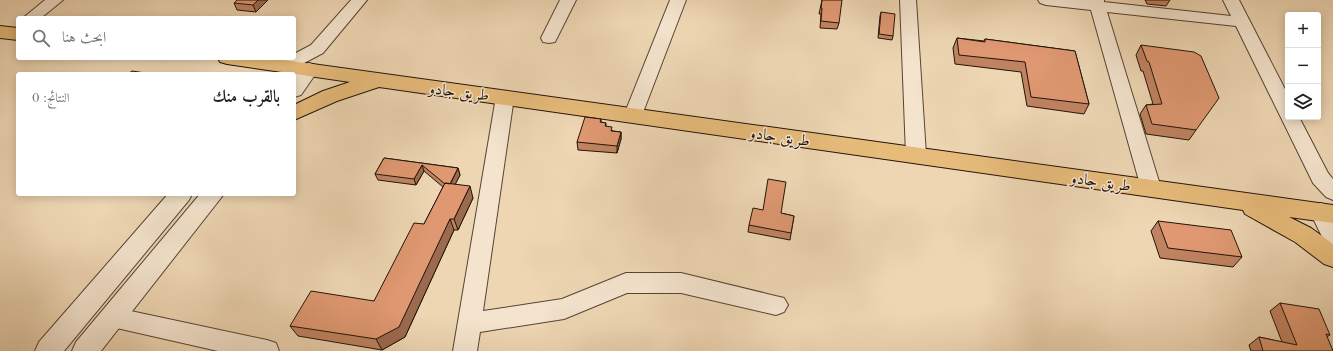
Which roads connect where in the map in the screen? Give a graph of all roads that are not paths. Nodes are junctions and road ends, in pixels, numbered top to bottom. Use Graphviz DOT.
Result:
graph roads {
  1 [pos="55,0"];
  2 [pos="359,0"];
  3 [pos="568,0"];
  4 [pos="678,0"];
  5 [pos="908,0"];
  6 [pos="1046,0"];
  7 [pos="1231,0"];
  8 [pos="1097,3"];
  9 [pos="34,16"];
  10 [pos="1243,22"];
  11 [pos="549,38"];
  12 [pos="317,48"];
  13 [pos="224,60"];
  14 [pos="236,60"];
  15 [pos="282,70"];
  16 [pos="309,70"];
  17 [pos="233,72"];
  18 [pos="377,80"];
  19 [pos="296,87"];
  20 [pos="505,97"];
  21 [pos="1285,106"];
  22 [pos="296,112"];
  23 [pos="633,115"];
  24 [pos="1292,120"];
  25 [pos="916,155"];
  26 [pos="1327,185"];
  27 [pos="1151,188"];
  28 [pos="179,196"];
  29 [pos="211,196"];
  30 [pos="1228,198"];
  31 [pos="1327,213"];
  32 [pos="1333,236"];
  33 [pos="1333,257"];
  34 [pos="776,305"];
  35 [pos="112,317"];
  36 [pos="469,323"];
  37 [pos="48,351"];
  38 [pos="85,351"];
  39 [pos="267,351"];
  40 [pos="465,351"];
  1 -- 9 [label="street"];
  2 -- 12 [label="street"];
  3 -- 11 [label="street"];
  4 -- 23 [label="street"];
  5 -- 25 [label="street"];
  6 -- 8 [label="street"];
  7 -- 10 [label="street"];
  8 -- 10 [label="street"];
  8 -- 27 [label="street"];
  10 -- 21 [label="street"];
  12 -- 15 [label="street"];
  12 -- 16 [label="street"];
  13 -- 17 [label="highway"];
  14 -- 15 [label="highway, طريق جادو"];
  15 -- 16 [label="highway, طريق جادو"];
  16 -- 18 [label="highway, طريق جادو"];
  16 -- 19 [label="street"];
  18 -- 20 [label="highway, طريق جادو"];
  18 -- 22 [label="highway"];
  20 -- 23 [label="highway, طريق جادو"];
  20 -- 36 [label="street"];
  23 -- 25 [label="highway, طريق جادو"];
  24 -- 26 [label="street"];
  25 -- 27 [label="highway, طريق جادو"];
  26 -- 31 [label="street"];
  27 -- 30 [label="highway, طريق جادو"];
  28 -- 37 [label="street"];
  29 -- 35 [label="street"];
  30 -- 31 [label="highway, طريق جادو"];
  30 -- 33 [label="highway"];
  31 -- 32 [label="street"];
  34 -- 36 [label="street"];
  35 -- 38 [label="street"];
  35 -- 39 [label="street"];
  36 -- 40 [label="street"];
}
